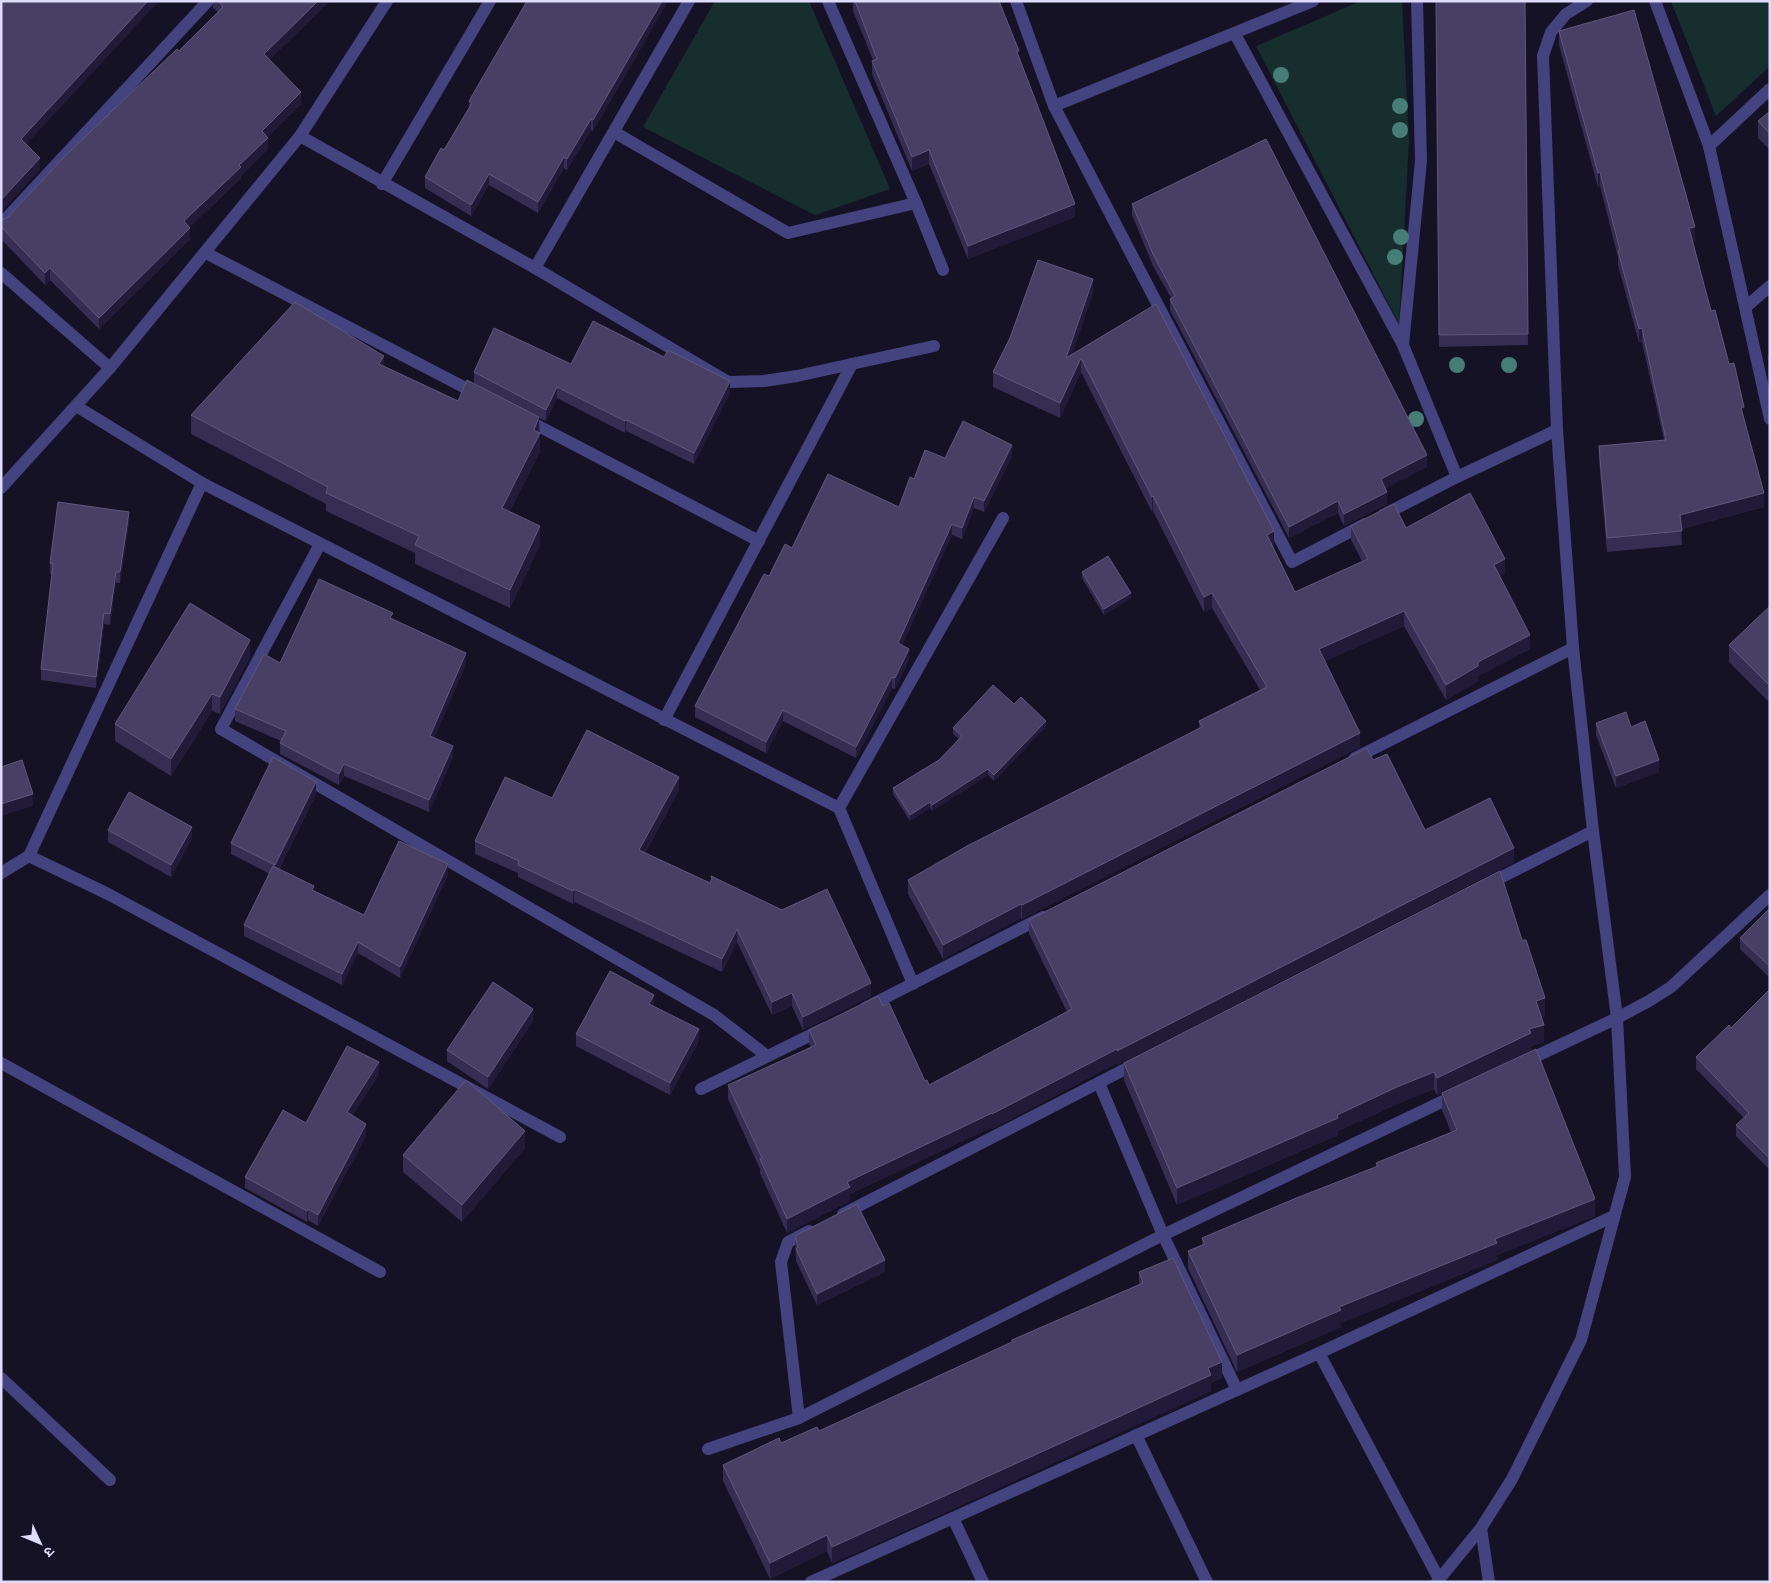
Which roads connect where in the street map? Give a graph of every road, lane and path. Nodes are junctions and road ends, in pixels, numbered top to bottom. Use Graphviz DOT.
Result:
graph roads {
  1 [pos="208,1"];
  2 [pos="387,1"];
  3 [pos="490,1"];
  4 [pos="689,1"];
  5 [pos="828,1"];
  6 [pos="1016,1"];
  7 [pos="1313,1"];
  8 [pos="1417,1"];
  9 [pos="1587,1"];
  10 [pos="1655,1"];
  11 [pos="1234,34"];
  12 [pos="1770,89"];
  13 [pos="1054,106"];
  14 [pos="614,132"];
  15 [pos="300,136"];
  16 [pos="1709,146"];
  17 [pos="382,184"];
  18 [pos="916,203"];
  19 [pos="1,224"];
  20 [pos="206,253"];
  21 [pos="535,268"];
  22 [pos="943,270"];
  23 [pos="1,273"];
  24 [pos="1770,286"];
  25 [pos="1746,307"];
  26 [pos="1403,345"];
  27 [pos="934,346"];
  28 [pos="852,364"];
  29 [pos="110,368"];
  30 [pos="487,399"];
  31 [pos="76,406"];
  32 [pos="513,413"];
  33 [pos="1770,419"];
  34 [pos="1557,430"];
  35 [pos="1457,478"];
  36 [pos="202,483"];
  37 [pos="1,488"];
  38 [pos="1003,518"];
  39 [pos="759,541"];
  40 [pos="320,544"];
  41 [pos="1572,648"];
  42 [pos="664,720"];
  43 [pos="1344,764"];
  44 [pos="839,808"];
  45 [pos="1593,831"];
  46 [pos="29,856"];
  47 [pos="1,873"];
  48 [pos="1478,889"];
  49 [pos="1770,896"];
  50 [pos="1054,912"];
  51 [pos="913,984"];
  52 [pos="853,1014"];
  53 [pos="1617,1018"];
  54 [pos="836,1022"];
  55 [pos="767,1056"];
  56 [pos="1152,1056"];
  57 [pos="1,1064"];
  58 [pos="1510,1069"];
  59 [pos="1099,1083"];
  60 [pos="701,1089"];
  61 [pos="1466,1090"];
  62 [pos="560,1138"];
  63 [pos="1614,1216"];
  64 [pos="1163,1235"];
  65 [pos="380,1272"];
  66 [pos="1319,1353"];
  67 [pos="1,1378"];
  68 [pos="1237,1390"];
  69 [pos="799,1418"];
  70 [pos="1136,1435"];
  71 [pos="708,1449"];
  72 [pos="110,1480"];
  73 [pos="952,1518"];
  74 [pos="1481,1528"];
  75 [pos="1438,1581"];
  76 [pos="812,1582"];
  77 [pos="983,1582"];
  78 [pos="1207,1582"];
  79 [pos="1489,1582"];
  1 -- 19 [label="street"];
  2 -- 15 [label="street"];
  3 -- 17 [label="street"];
  4 -- 14 [label="street"];
  5 -- 18 [label="street"];
  6 -- 13 [label="street"];
  7 -- 11 [label="street"];
  8 -- 26 [label="street"];
  9 -- 34 [label="street"];
  10 -- 16 [label="street"];
  11 -- 13 [label="street"];
  11 -- 26 [label="street"];
  12 -- 16 [label="street"];
  13 -- 35 [label="street"];
  14 -- 18 [label="street"];
  14 -- 21 [label="street"];
  15 -- 17 [label="street"];
  15 -- 20 [label="street"];
  16 -- 25 [label="street"];
  17 -- 21 [label="street"];
  18 -- 22 [label="street"];
  20 -- 29 [label="street"];
  20 -- 30 [label="street"];
  21 -- 28 [label="street"];
  23 -- 29 [label="street"];
  24 -- 25 [label="street"];
  25 -- 33 [label="street"];
  26 -- 35 [label="street"];
  27 -- 28 [label="street"];
  28 -- 39 [label="street"];
  29 -- 31 [label="street"];
  31 -- 36 [label="street"];
  31 -- 37 [label="street"];
  32 -- 39 [label="street"];
  34 -- 35 [label="street"];
  34 -- 41 [label="street"];
  36 -- 40 [label="street"];
  36 -- 46 [label="street"];
  38 -- 44 [label="street"];
  39 -- 42 [label="street"];
  40 -- 42 [label="street"];
  40 -- 55 [label="street"];
  41 -- 43 [label="street"];
  41 -- 45 [label="street"];
  42 -- 44 [label="street"];
  44 -- 51 [label="street"];
  45 -- 48 [label="street"];
  45 -- 53 [label="street"];
  46 -- 47 [label="street"];
  46 -- 62 [label="street"];
  49 -- 53 [label="street"];
  50 -- 51 [label="street"];
  51 -- 52 [label="street"];
  53 -- 58 [label="street"];
  53 -- 63 [label="street"];
  54 -- 55 [label="street"];
  55 -- 60 [label="street"];
  56 -- 59 [label="street"];
  57 -- 65 [label="street"];
  59 -- 64 [label="street"];
  59 -- 69 [label="street"];
  61 -- 64 [label="street"];
  63 -- 66 [label="street"];
  63 -- 74 [label="street"];
  64 -- 68 [label="street"];
  64 -- 69 [label="street"];
  66 -- 68 [label="street"];
  66 -- 75 [label="street"];
  67 -- 72 [label="street"];
  68 -- 70 [label="street"];
  69 -- 71 [label="street"];
  70 -- 73 [label="street"];
  70 -- 78 [label="street"];
  73 -- 76 [label="street"];
  73 -- 77 [label="street"];
  74 -- 75 [label="street"];
  74 -- 79 [label="street"];
}
